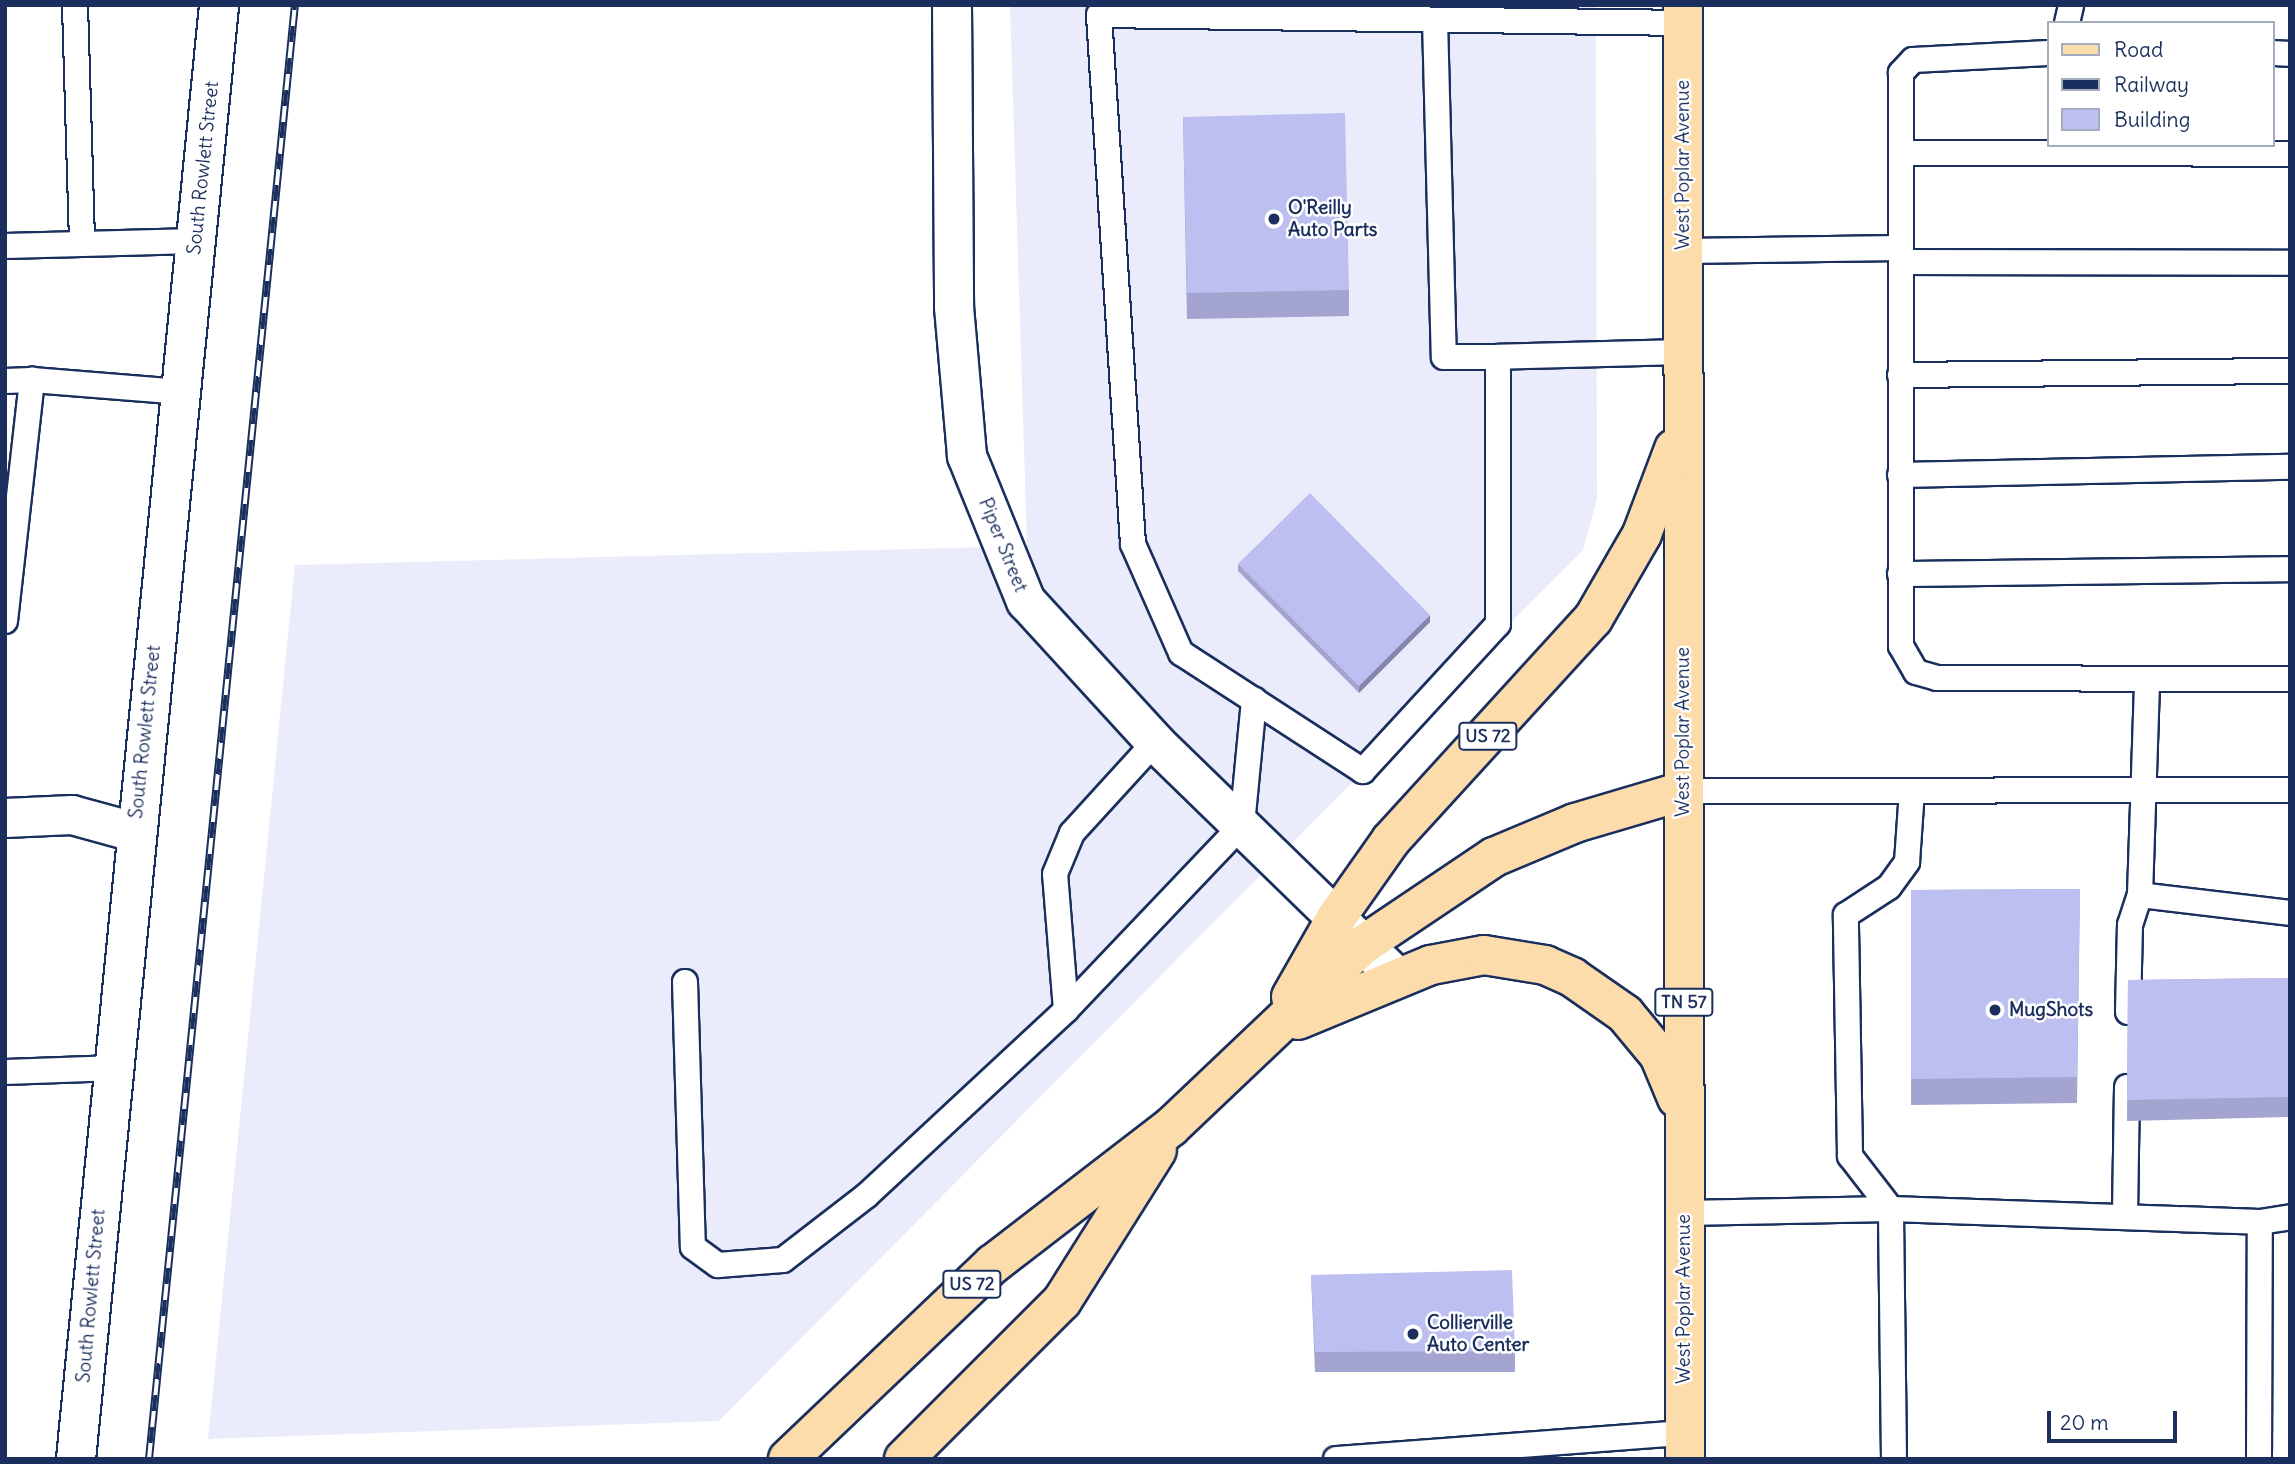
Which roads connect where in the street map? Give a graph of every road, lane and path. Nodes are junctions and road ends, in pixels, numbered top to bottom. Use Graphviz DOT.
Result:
graph roads {
  1 [pos="75,5"];
  2 [pos="219,5"];
  3 [pos="952,5"];
  4 [pos="1099,10"];
  5 [pos="1544,13"];
  6 [pos="1683,14"];
  7 [pos="1435,20"];
  8 [pos="2046,53"];
  9 [pos="1901,153"];
  10 [pos="2290,153"];
  11 [pos="196,241"];
  12 [pos="82,244"];
  13 [pos="5,246"];
  14 [pos="1683,251"];
  15 [pos="1901,255"];
  16 [pos="2290,263"];
  17 [pos="1683,352"];
  18 [pos="1498,357"];
  19 [pos="2290,371"];
  20 [pos="1900,375"];
  21 [pos="32,380"];
  22 [pos="5,381"];
  23 [pos="181,392"];
  24 [pos="1682,426"];
  25 [pos="2290,467"];
  26 [pos="1900,475"];
  27 [pos="2290,569"];
  28 [pos="1900,574"];
  29 [pos="5,621"];
  30 [pos="2147,679"];
  31 [pos="2290,679"];
  32 [pos="1254,700"];
  33 [pos="1155,742"];
  34 [pos="2140,787"];
  35 [pos="2290,790"];
  36 [pos="1683,791"];
  37 [pos="1912,791"];
  38 [pos="5,818"];
  39 [pos="1242,825"];
  40 [pos="134,832"];
  41 [pos="2140,895"];
  42 [pos="2290,913"];
  43 [pos="1336,918"];
  44 [pos="1363,945"];
  45 [pos="1397,977"];
  46 [pos="685,982"];
  47 [pos="1066,1010"];
  48 [pos="1270,1032"];
  49 [pos="2128,1040"];
  50 [pos="2128,1067"];
  51 [pos="113,1068"];
  52 [pos="5,1072"];
  53 [pos="1684,1114"];
  54 [pos="1171,1127"];
  55 [pos="1891,1209"];
  56 [pos="1684,1213"];
  57 [pos="2125,1215"];
  58 [pos="2290,1217"];
  59 [pos="2260,1222"];
  60 [pos="1685,1446"];
  61 [pos="1530,1452"];
  62 [pos="76,1459"];
  63 [pos="788,1459"];
  64 [pos="904,1459"];
  65 [pos="1336,1459"];
  66 [pos="1894,1459"];
  67 [pos="2259,1459"];
  1 -- 12 [label="lane"];
  2 -- 11 [label="street, South Rowlett Street"];
  3 -- 33 [label="street, Piper Street"];
  4 -- 7 [label="lane"];
  4 -- 32 [label="lane"];
  5 -- 6 [label="lane"];
  5 -- 7 [label="lane"];
  6 -- 14 [label="main road, West Poplar Avenue / US 72"];
  7 -- 18 [label="lane"];
  8 -- 9 [label="lane"];
  9 -- 10 [label="lane"];
  9 -- 15 [label="lane"];
  11 -- 12 [label="lane"];
  11 -- 23 [label="street, South Rowlett Street"];
  12 -- 13 [label="lane"];
  14 -- 15 [label="lane"];
  14 -- 17 [label="main road, West Poplar Avenue / US 72"];
  15 -- 16 [label="lane"];
  15 -- 20 [label="lane"];
  17 -- 18 [label="lane"];
  17 -- 24 [label="main road, West Poplar Avenue / US 72"];
  18 -- 32 [label="lane"];
  19 -- 20 [label="lane"];
  20 -- 26 [label="lane"];
  21 -- 22 [label="lane"];
  21 -- 23 [label="lane"];
  21 -- 29 [label="lane"];
  23 -- 40 [label="street, South Rowlett Street"];
  24 -- 36 [label="main road, West Poplar Avenue / US 72"];
  24 -- 43 [label="main road, US 72"];
  25 -- 26 [label="lane"];
  26 -- 28 [label="lane"];
  27 -- 28 [label="lane"];
  28 -- 30 [label="lane"];
  30 -- 31 [label="lane"];
  30 -- 34 [label="lane"];
  32 -- 39 [label="lane"];
  33 -- 39 [label="street, Piper Street"];
  33 -- 47 [label="lane"];
  34 -- 35 [label="lane"];
  34 -- 37 [label="lane"];
  34 -- 41 [label="lane"];
  36 -- 37 [label="lane"];
  36 -- 44 [label="main road, US 72"];
  36 -- 53 [label="main road, West Poplar Avenue / TN 57"];
  37 -- 55 [label="lane"];
  38 -- 40 [label="street"];
  39 -- 43 [label="street, Piper Street"];
  39 -- 47 [label="lane"];
  40 -- 51 [label="street, South Rowlett Street"];
  41 -- 42 [label="lane"];
  41 -- 49 [label="lane"];
  43 -- 44 [label="street, Piper Street"];
  43 -- 48 [label="main road, US 72"];
  44 -- 45 [label="street, Piper Street"];
  44 -- 48 [label="main road, US 72"];
  45 -- 48 [label="main road"];
  45 -- 53 [label="main road"];
  46 -- 47 [label="lane"];
  48 -- 54 [label="main road, US 72"];
  50 -- 57 [label="lane"];
  51 -- 52 [label="lane"];
  51 -- 62 [label="street, South Rowlett Street"];
  53 -- 56 [label="main road, West Poplar Avenue / TN 57"];
  54 -- 63 [label="main road, US 72"];
  54 -- 64 [label="main road, US 72"];
  55 -- 56 [label="lane"];
  55 -- 57 [label="lane"];
  55 -- 66 [label="lane"];
  56 -- 60 [label="main road, West Poplar Avenue / TN 57"];
  57 -- 59 [label="lane"];
  58 -- 59 [label="lane"];
  59 -- 67 [label="lane"];
  60 -- 61 [label="lane"];
  61 -- 65 [label="lane"];
}
